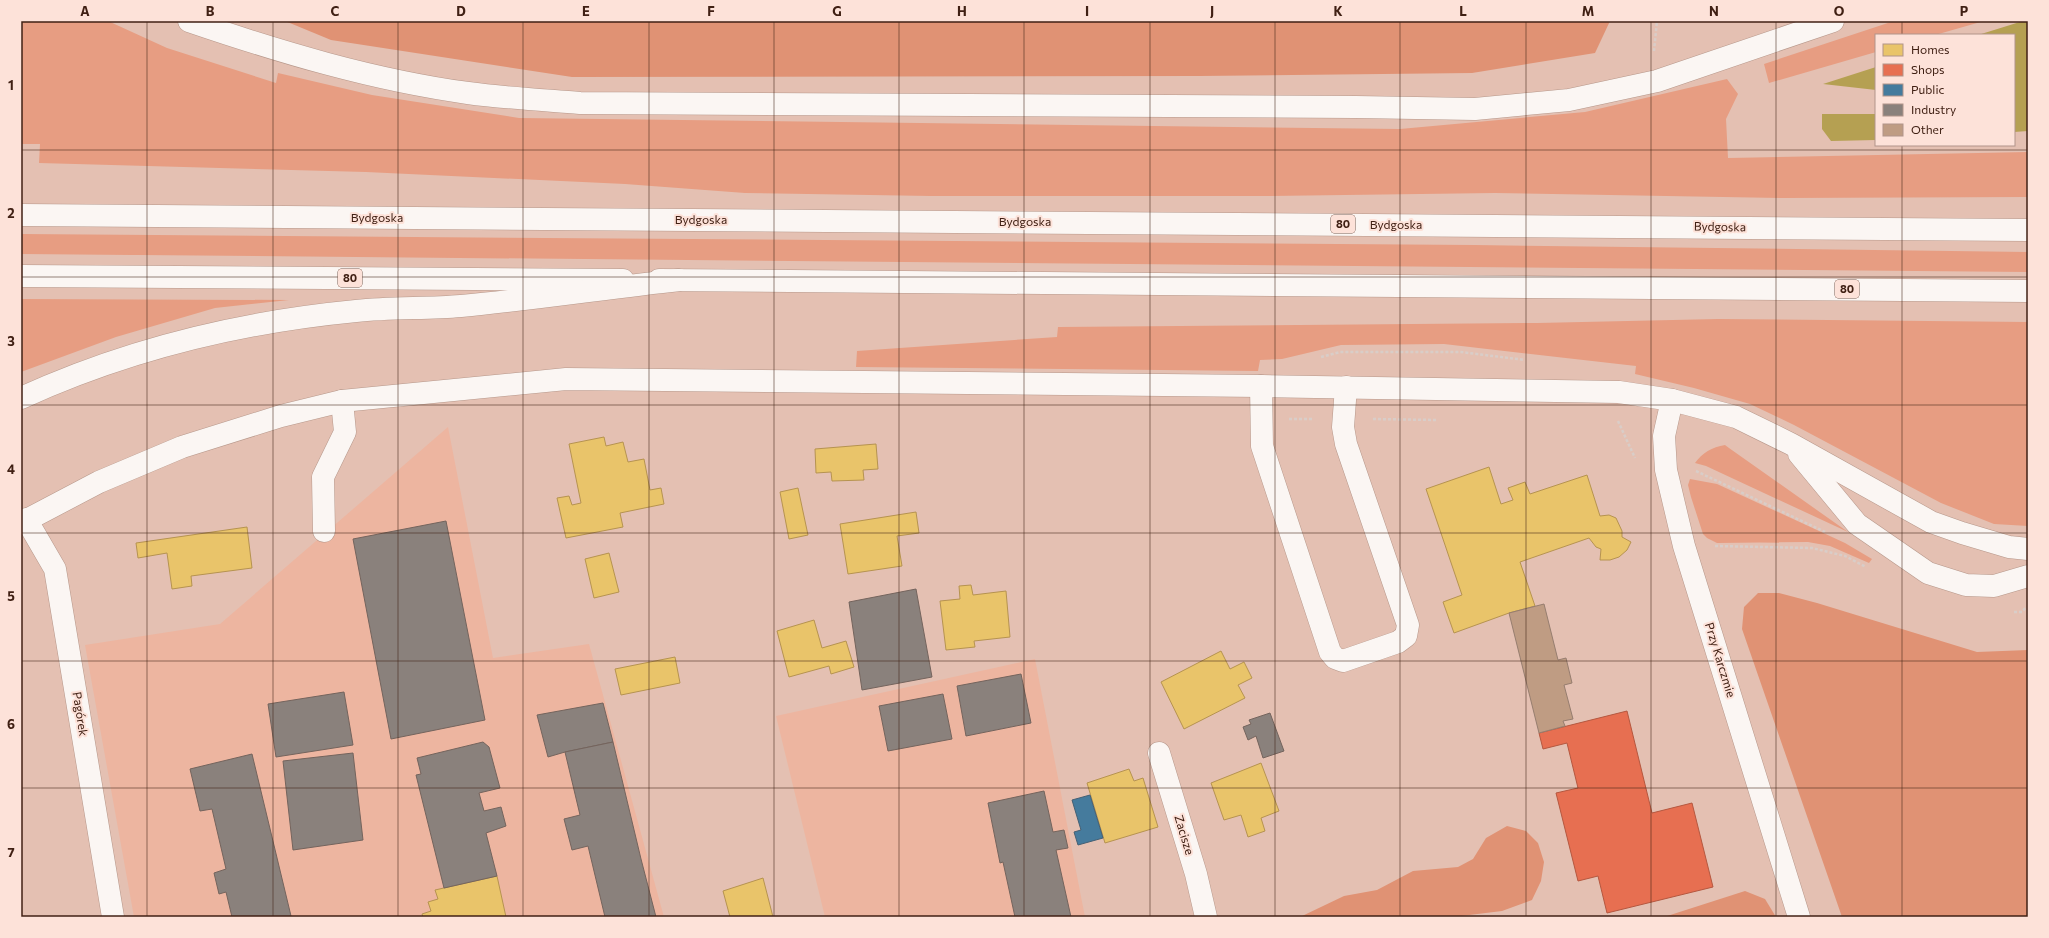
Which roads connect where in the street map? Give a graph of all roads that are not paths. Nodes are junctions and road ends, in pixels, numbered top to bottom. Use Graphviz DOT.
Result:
graph roads {
  1 [pos="189,21"];
  2 [pos="1834,21"];
  3 [pos="21,216"];
  4 [pos="2028,230"];
  5 [pos="21,276"];
  6 [pos="679,280"];
  7 [pos="2028,291"];
  8 [pos="1261,386"];
  9 [pos="1346,387"];
  10 [pos="21,398"];
  11 [pos="1672,400"];
  12 [pos="342,401"];
  13 [pos="1791,444"];
  14 [pos="24,521"];
  15 [pos="324,531"];
  16 [pos="2028,549"];
  17 [pos="2028,576"];
  18 [pos="1160,754"];
  19 [pos="113,917"];
  20 [pos="1206,917"];
  21 [pos="1799,917"];
  1 -- 2 [label="main road"];
  3 -- 4 [label="main road, Bydgoska / 80"];
  5 -- 6 [label="main road, 80"];
  6 -- 7 [label="main road, 80"];
  6 -- 10 [label="main road"];
  8 -- 9 [label="main road"];
  8 -- 9 [label="main road"];
  8 -- 12 [label="main road"];
  9 -- 11 [label="main road"];
  11 -- 13 [label="main road"];
  11 -- 21 [label="main road, Przy Karczmie"];
  12 -- 14 [label="main road"];
  12 -- 15 [label="main road"];
  13 -- 16 [label="main road"];
  13 -- 17 [label="main road"];
  14 -- 19 [label="main road, Pagórek"];
  18 -- 20 [label="main road, Zacisze"];
}
